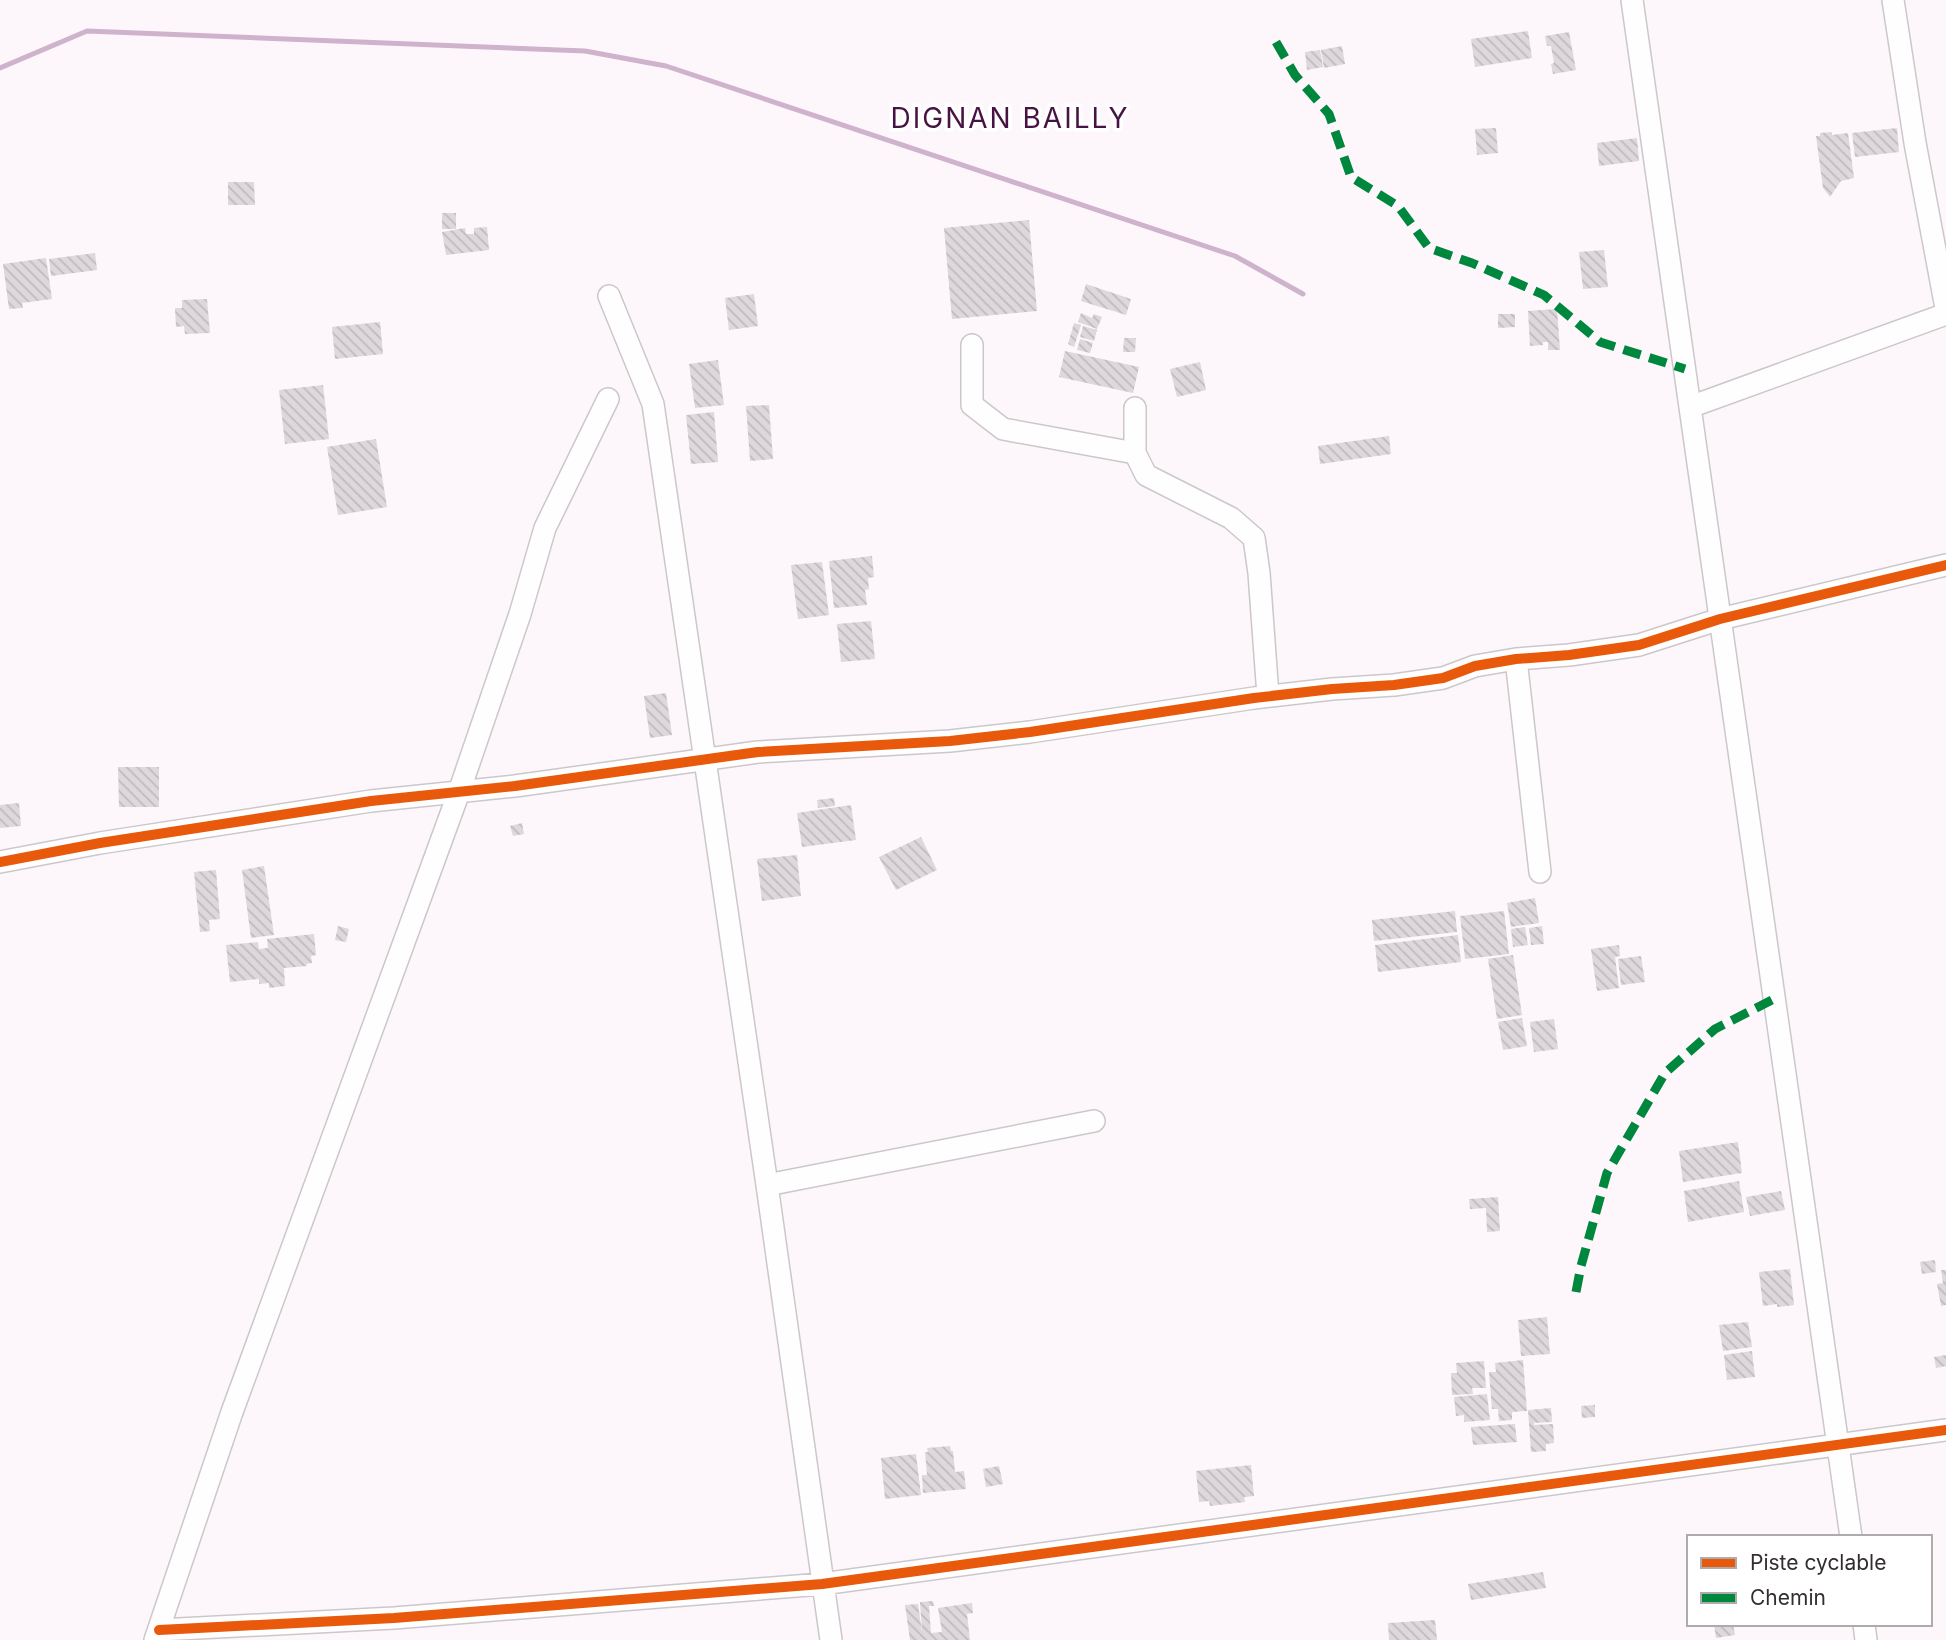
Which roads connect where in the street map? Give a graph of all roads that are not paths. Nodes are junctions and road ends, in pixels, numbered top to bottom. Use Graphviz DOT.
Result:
graph roads {
  1 [pos="1632,0"];
  2 [pos="1893,0"];
  3 [pos="609,296"];
  4 [pos="1946,308"];
  5 [pos="1946,314"];
  6 [pos="972,345"];
  7 [pos="608,399"];
  8 [pos="1690,407"];
  9 [pos="1135,408"];
  10 [pos="1135,453"];
  11 [pos="1946,565"];
  12 [pos="1720,619"];
  13 [pos="1516,659"];
  14 [pos="1268,696"];
  15 [pos="705,760"];
  16 [pos="459,792"];
  17 [pos="0,862"];
  18 [pos="1539,872"];
  19 [pos="1094,1121"];
  20 [pos="767,1185"];
  21 [pos="1946,1430"];
  22 [pos="1838,1445"];
  23 [pos="1851,1535"];
  24 [pos="822,1584"];
  25 [pos="157,1635"];
  26 [pos="831,1640"];
  1 -- 8 [label="street"];
  2 -- 4 [label="street"];
  3 -- 15 [label="street"];
  5 -- 8 [label="street"];
  6 -- 10 [label="street"];
  7 -- 16 [label="street"];
  8 -- 12 [label="street"];
  9 -- 10 [label="street"];
  10 -- 14 [label="street"];
  11 -- 12 [label="street"];
  12 -- 13 [label="street"];
  12 -- 22 [label="street"];
  13 -- 14 [label="street"];
  13 -- 18 [label="street"];
  14 -- 15 [label="street"];
  15 -- 16 [label="street"];
  15 -- 20 [label="street"];
  16 -- 17 [label="street"];
  16 -- 25 [label="street"];
  19 -- 20 [label="street"];
  20 -- 24 [label="street"];
  21 -- 22 [label="street"];
  22 -- 23 [label="street"];
  22 -- 24 [label="street"];
  24 -- 25 [label="street"];
  24 -- 26 [label="street"];
}
